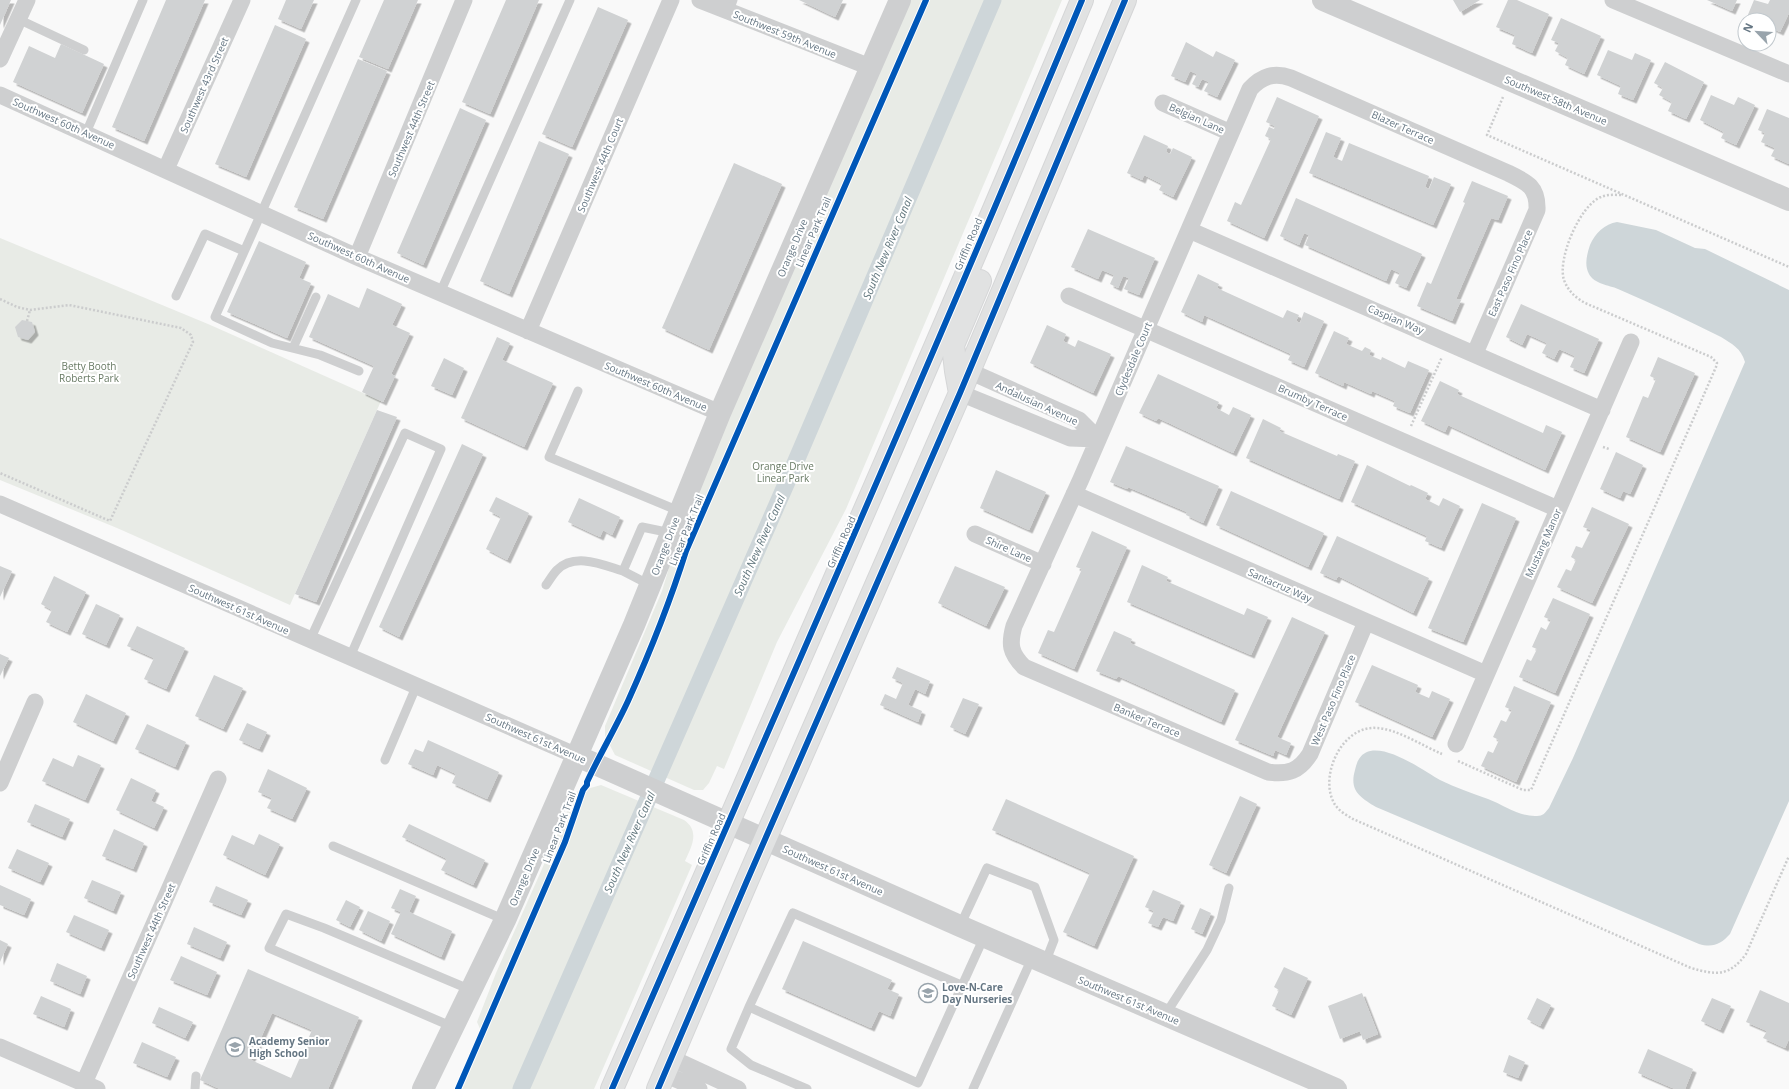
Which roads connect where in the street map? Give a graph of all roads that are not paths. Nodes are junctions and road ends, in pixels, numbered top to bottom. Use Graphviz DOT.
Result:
graph roads {
  1 [pos="27,0"];
  2 [pos="144,0"];
  3 [pos="242,0"];
  4 [pos="356,0"];
  5 [pos="464,0"];
  6 [pos="570,0"];
  7 [pos="671,0"];
  8 [pos="700,0"];
  9 [pos="900,0"];
  10 [pos="1082,0"];
  11 [pos="1125,0"];
  12 [pos="1613,0"];
  13 [pos="1329,1"];
  14 [pos="729,4"];
  15 [pos="18,19"];
  16 [pos="84,50"];
  17 [pos="0,59"];
  18 [pos="870,67"];
  19 [pos="1789,74"];
  20 [pos="1265,76"];
  21 [pos="0,95"];
  22 [pos="1163,103"];
  23 [pos="86,133"];
  24 [pos="1231,133"];
  25 [pos="166,169"];
  26 [pos="1009,174"];
  27 [pos="1535,192"];
  28 [pos="1789,200"];
  29 [pos="261,213"];
  30 [pos="1189,230"];
  31 [pos="244,251"];
  32 [pos="357,257"];
  33 [pos="440,292"];
  34 [pos="176,296"];
  35 [pos="316,296"];
  36 [pos="1068,296"];
  37 [pos="1145,329"];
  38 [pos="528,331"];
  39 [pos="1630,342"];
  40 [pos="293,348"];
  41 [pos="1475,353"];
  42 [pos="358,371"];
  43 [pos="969,372"];
  44 [pos="578,391"];
  45 [pos="960,393"];
  46 [pos="1602,410"];
  47 [pos="720,413"];
  48 [pos="1098,439"];
  49 [pos="1074,494"];
  50 [pos="0,504"];
  51 [pos="1558,509"];
  52 [pos="679,511"];
  53 [pos="670,533"];
  54 [pos="975,534"];
  55 [pos="1043,564"];
  56 [pos="623,572"];
  57 [pos="650,585"];
  58 [pos="546,586"];
  59 [pos="1366,622"];
  60 [pos="310,640"];
  61 [pos="1012,648"];
  62 [pos="350,657"];
  63 [pos="1486,674"];
  64 [pos="416,686"];
  65 [pos="35,702"];
  66 [pos="1449,749"];
  67 [pos="577,756"];
  68 [pos="385,760"];
  69 [pos="1292,770"];
  70 [pos="218,779"];
  71 [pos="0,783"];
  72 [pos="728,824"];
  73 [pos="765,840"];
  74 [pos="332,846"];
  75 [pos="1229,888"];
  76 [pos="505,920"];
  77 [pos="960,926"];
  78 [pos="984,937"];
  79 [pos="1039,960"];
  80 [pos="961,985"];
  81 [pos="472,991"];
  82 [pos="749,1007"];
  83 [pos="1165,1015"];
  84 [pos="454,1028"];
  85 [pos="0,1047"];
  86 [pos="664,1074"];
  87 [pos="196,1076"];
  88 [pos="90,1086"];
  89 [pos="195,1089"];
  90 [pos="423,1089"];
  91 [pos="612,1089"];
  92 [pos="699,1089"];
  93 [pos="738,1089"];
  94 [pos="807,1089"];
  95 [pos="973,1089"];
  96 [pos="1336,1089"];
  1 -- 15 [label="street"];
  2 -- 23 [label="lane"];
  3 -- 25 [label="street, Southwest 43rd Street"];
  4 -- 29 [label="lane"];
  5 -- 32 [label="street, Southwest 44th Street"];
  6 -- 33 [label="lane"];
  7 -- 38 [label="street, Southwest 44th Court"];
  8 -- 14 [label="street, Southwest 59th Avenue"];
  9 -- 18 [label="street, Orange Drive"];
  10 -- 26 [label="main road, Griffin Road"];
  11 -- 43 [label="main road"];
  12 -- 19 [label="street"];
  13 -- 28 [label="street, Southwest 58th Avenue"];
  14 -- 18 [label="street, Southwest 59th Avenue"];
  15 -- 16 [label="lane"];
  15 -- 17 [label="street"];
  18 -- 47 [label="street, Orange Drive"];
  20 -- 24 [label="street, Clydesdale Court"];
  20 -- 27 [label="street, Blazer Terrace"];
  21 -- 23 [label="street, Southwest 60th Avenue"];
  22 -- 24 [label="street, Belgian Lane"];
  23 -- 25 [label="street, Southwest 60th Avenue"];
  24 -- 30 [label="street, Clydesdale Court"];
  25 -- 29 [label="street, Southwest 60th Avenue"];
  26 -- 45 [label="main road"];
  26 -- 72 [label="main road, Griffin Road"];
  27 -- 41 [label="street, East Paso Fino Place"];
  29 -- 31 [label="lane"];
  29 -- 32 [label="street, Southwest 60th Avenue"];
  30 -- 37 [label="street, Clydesdale Court"];
  30 -- 41 [label="street, Caspian Way"];
  31 -- 34 [label="lane"];
  31 -- 40 [label="lane"];
  32 -- 33 [label="street, Southwest 60th Avenue"];
  33 -- 38 [label="street, Southwest 60th Avenue"];
  35 -- 40 [label="lane"];
  36 -- 37 [label="street, Brumby Terrace"];
  37 -- 48 [label="street, Clydesdale Court"];
  37 -- 51 [label="street, Brumby Terrace"];
  38 -- 47 [label="street, Southwest 60th Avenue"];
  39 -- 46 [label="street, Mustang Manor"];
  40 -- 42 [label="lane"];
  41 -- 46 [label="street, Caspian Way"];
  43 -- 45 [label="main road"];
  43 -- 48 [label="street, Andalusian Avenue"];
  44 -- 52 [label="lane"];
  45 -- 48 [label="street, Andalusian Avenue"];
  45 -- 73 [label="main road"];
  46 -- 51 [label="street, Mustang Manor"];
  47 -- 52 [label="street, Orange Drive"];
  48 -- 49 [label="street, Clydesdale Court"];
  49 -- 55 [label="street, Clydesdale Court"];
  49 -- 59 [label="street, Santacruz Way"];
  50 -- 60 [label="street, Southwest 61st Avenue"];
  51 -- 63 [label="street, Mustang Manor"];
  52 -- 53 [label="street, Orange Drive"];
  53 -- 56 [label="lane"];
  53 -- 57 [label="street, Orange Drive"];
  54 -- 55 [label="street, Shire Lane"];
  55 -- 61 [label="street, Clydesdale Court"];
  56 -- 57 [label="lane"];
  56 -- 58 [label="lane"];
  57 -- 67 [label="street, Orange Drive"];
  59 -- 63 [label="street, Santacruz Way"];
  59 -- 69 [label="street, West Paso Fino Place"];
  60 -- 62 [label="street, Southwest 61st Avenue"];
  60 -- 62 [label="lane"];
  61 -- 69 [label="street, Banker Terrace"];
  62 -- 64 [label="street, Southwest 61st Avenue"];
  63 -- 66 [label="street, Mustang Manor"];
  64 -- 67 [label="street, Southwest 61st Avenue"];
  64 -- 68 [label="lane"];
  65 -- 71 [label="street"];
  67 -- 72 [label="street, Southwest 61st Avenue"];
  67 -- 76 [label="street, Orange Drive"];
  70 -- 88 [label="street, Southwest 44th Street"];
  72 -- 73 [label="street, Southwest 61st Avenue"];
  72 -- 91 [label="main road, Griffin Road"];
  73 -- 77 [label="street, Southwest 61st Avenue"];
  73 -- 86 [label="main road"];
  74 -- 76 [label="lane"];
  75 -- 83 [label="lane"];
  76 -- 81 [label="street, Orange Drive"];
  77 -- 78 [label="street, Southwest 61st Avenue"];
  77 -- 79 [label="lane"];
  78 -- 79 [label="street, Southwest 61st Avenue"];
  78 -- 80 [label="lane"];
  79 -- 83 [label="street, Southwest 61st Avenue"];
  79 -- 95 [label="lane"];
  80 -- 82 [label="lane"];
  80 -- 82 [label="lane"];
  81 -- 84 [label="street, Orange Drive"];
  81 -- 84 [label="lane"];
  82 -- 94 [label="lane"];
  83 -- 96 [label="street, Southwest 61st Avenue"];
  84 -- 90 [label="street, Orange Drive"];
  85 -- 88 [label="street"];
  86 -- 92 [label="street"];
  86 -- 93 [label="street"];
  87 -- 89 [label="lane"];
}
